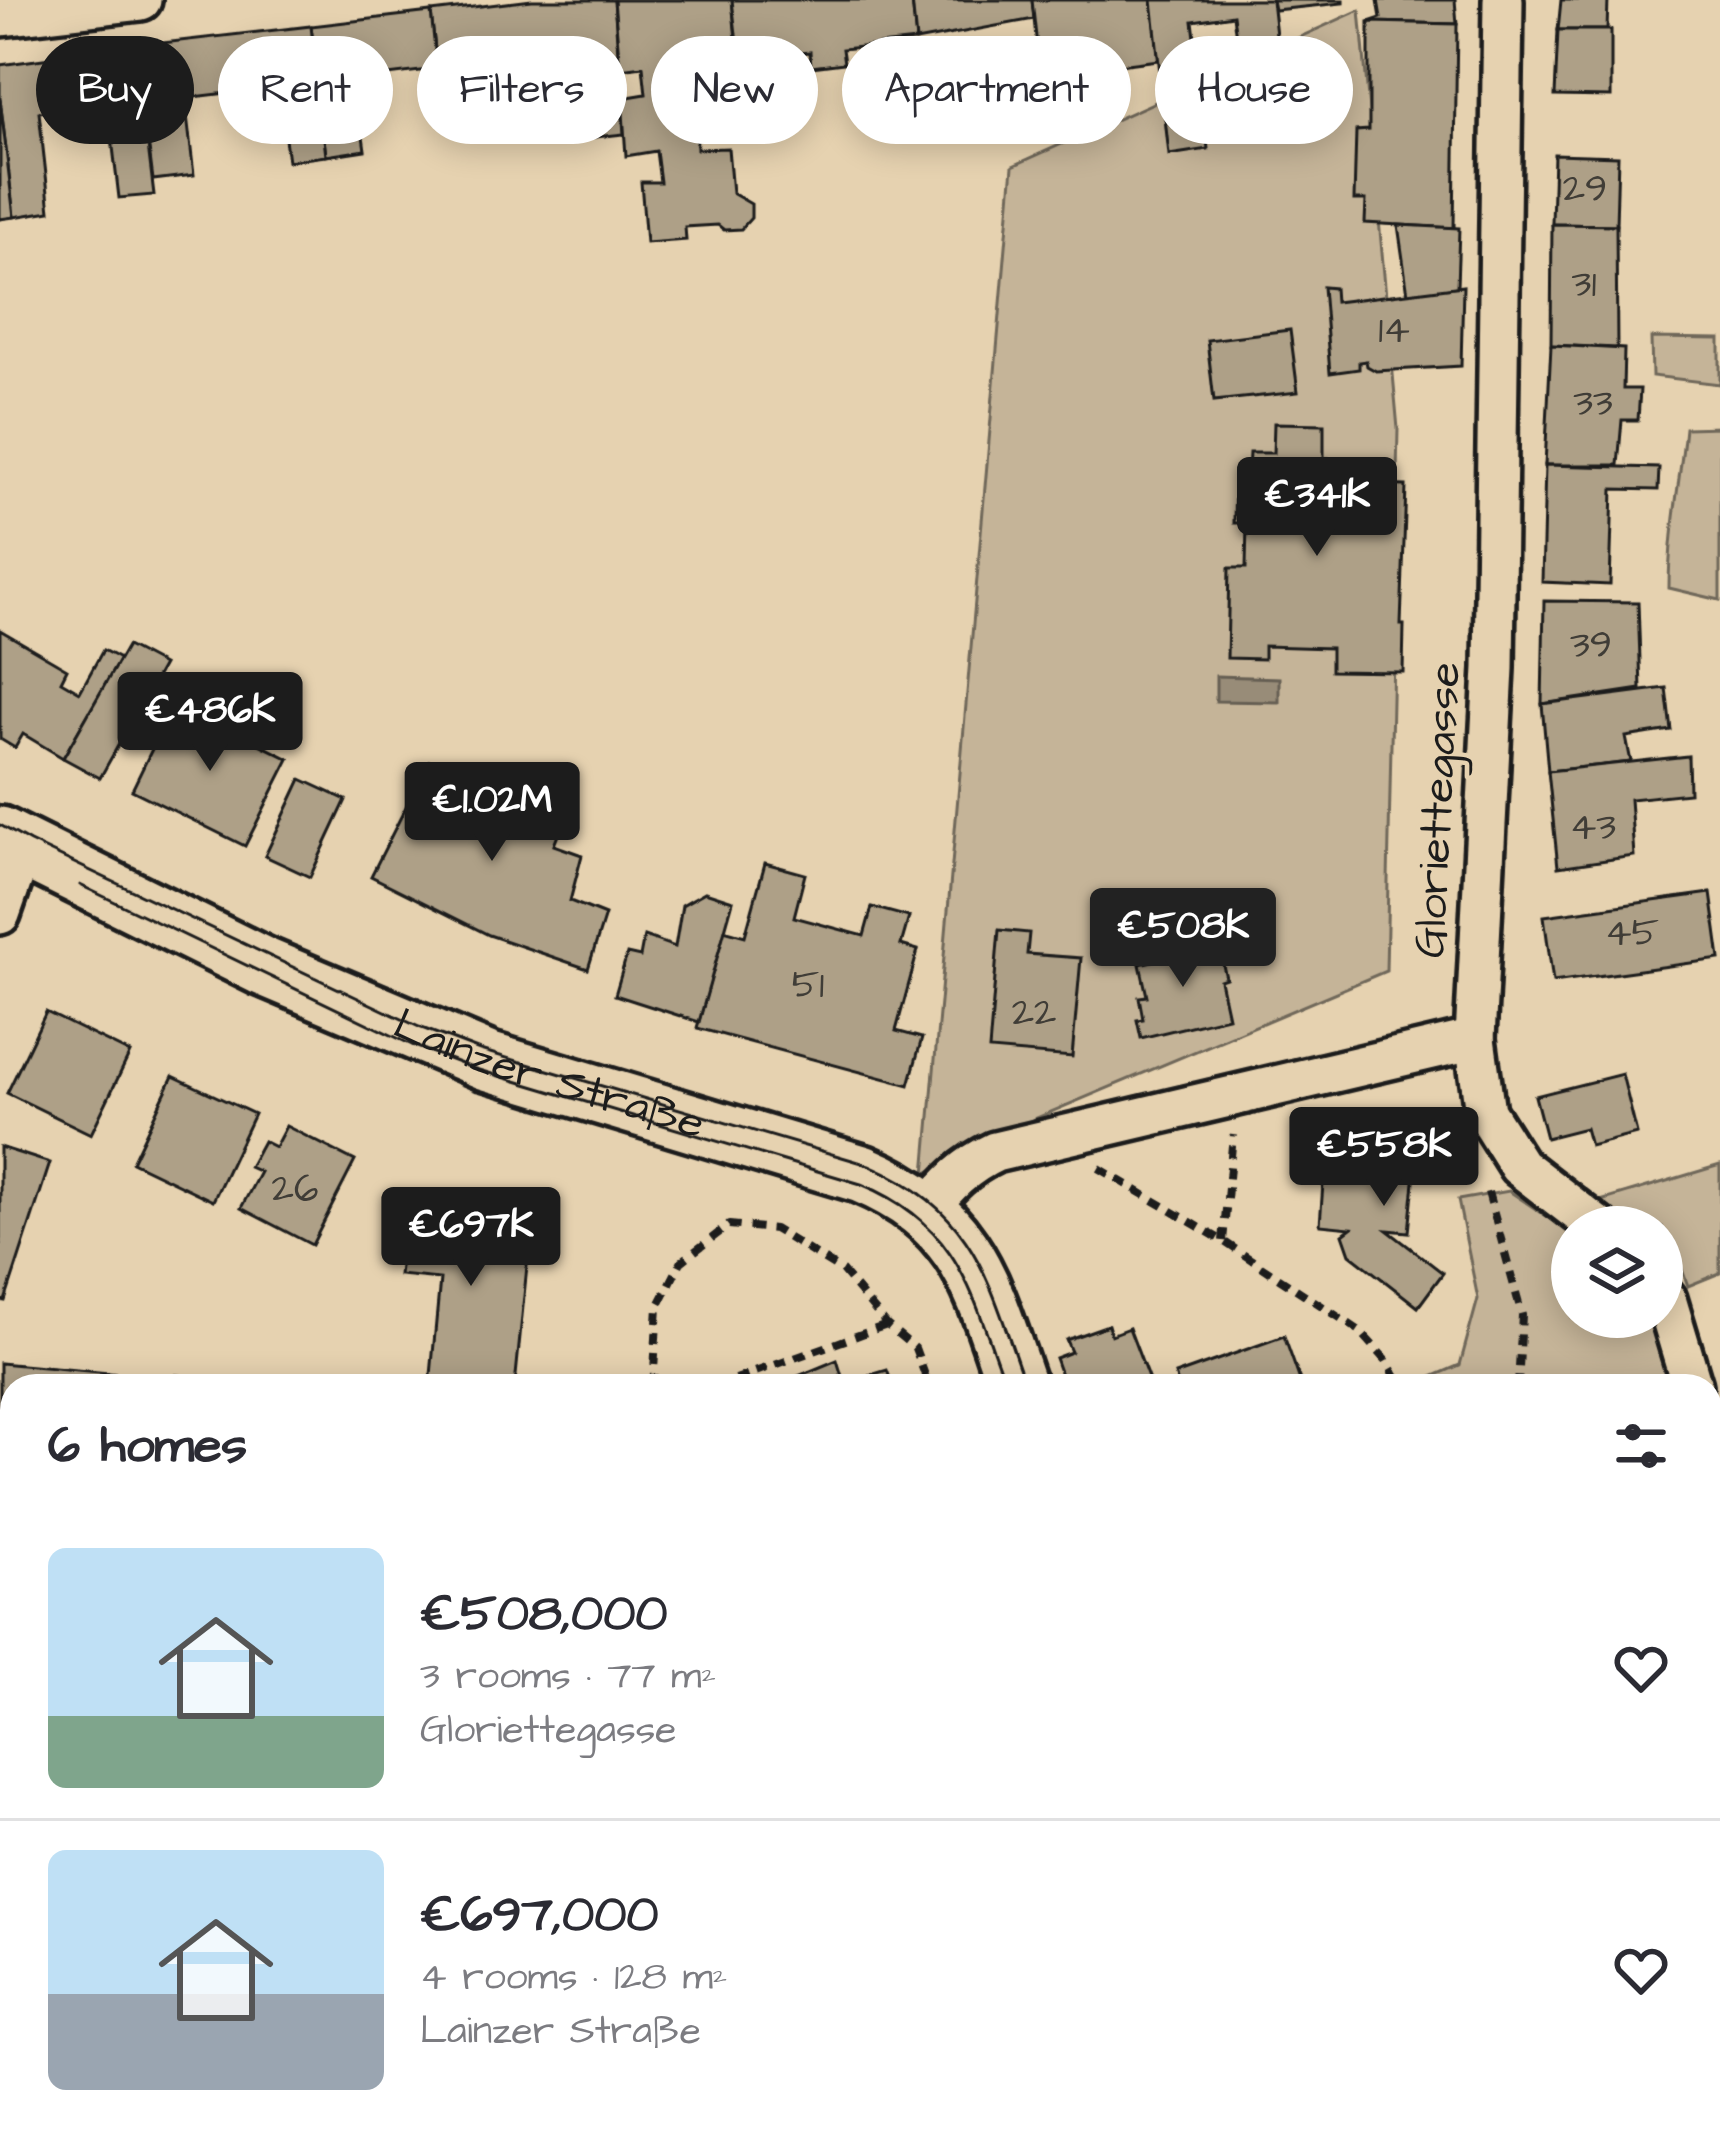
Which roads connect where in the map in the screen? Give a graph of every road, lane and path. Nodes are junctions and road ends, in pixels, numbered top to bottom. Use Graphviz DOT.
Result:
graph roads {
  1 [pos="141,0"];
  2 [pos="1503,0"];
  3 [pos="0,16"];
  4 [pos="11,842"];
  5 [pos="0,914"];
  6 [pos="1475,1039"];
  7 [pos="1237,1094"];
  8 [pos="1485,1112"];
  9 [pos="1049,1138"];
  10 [pos="1571,1206"];
  11 [pos="927,1210"];
  12 [pos="1223,1241"];
  13 [pos="886,1325"];
  14 [pos="1678,1338"];
  15 [pos="654,1374"];
  16 [pos="749,1374"];
  17 [pos="925,1374"];
  18 [pos="1013,1374"];
  19 [pos="1394,1374"];
  20 [pos="1519,1374"];
  21 [pos="1688,1374"];
  1 -- 3 [label="street"];
  2 -- 6 [label="street, Gloriettegasse"];
  4 -- 5 [label="street"];
  4 -- 11 [label="main road, Lainzer Straße"];
  6 -- 7 [label="street"];
  6 -- 8 [label="street, Gloriettegasse"];
  7 -- 9 [label="street"];
  7 -- 12 [label="path"];
  8 -- 10 [label="street"];
  8 -- 20 [label="path"];
  9 -- 11 [label="street"];
  9 -- 12 [label="path"];
  11 -- 18 [label="main road, Lainzer Straße"];
  12 -- 19 [label="path"];
  13 -- 15 [label="path"];
  13 -- 16 [label="path"];
  13 -- 17 [label="path"];
  14 -- 21 [label="street"];
}
